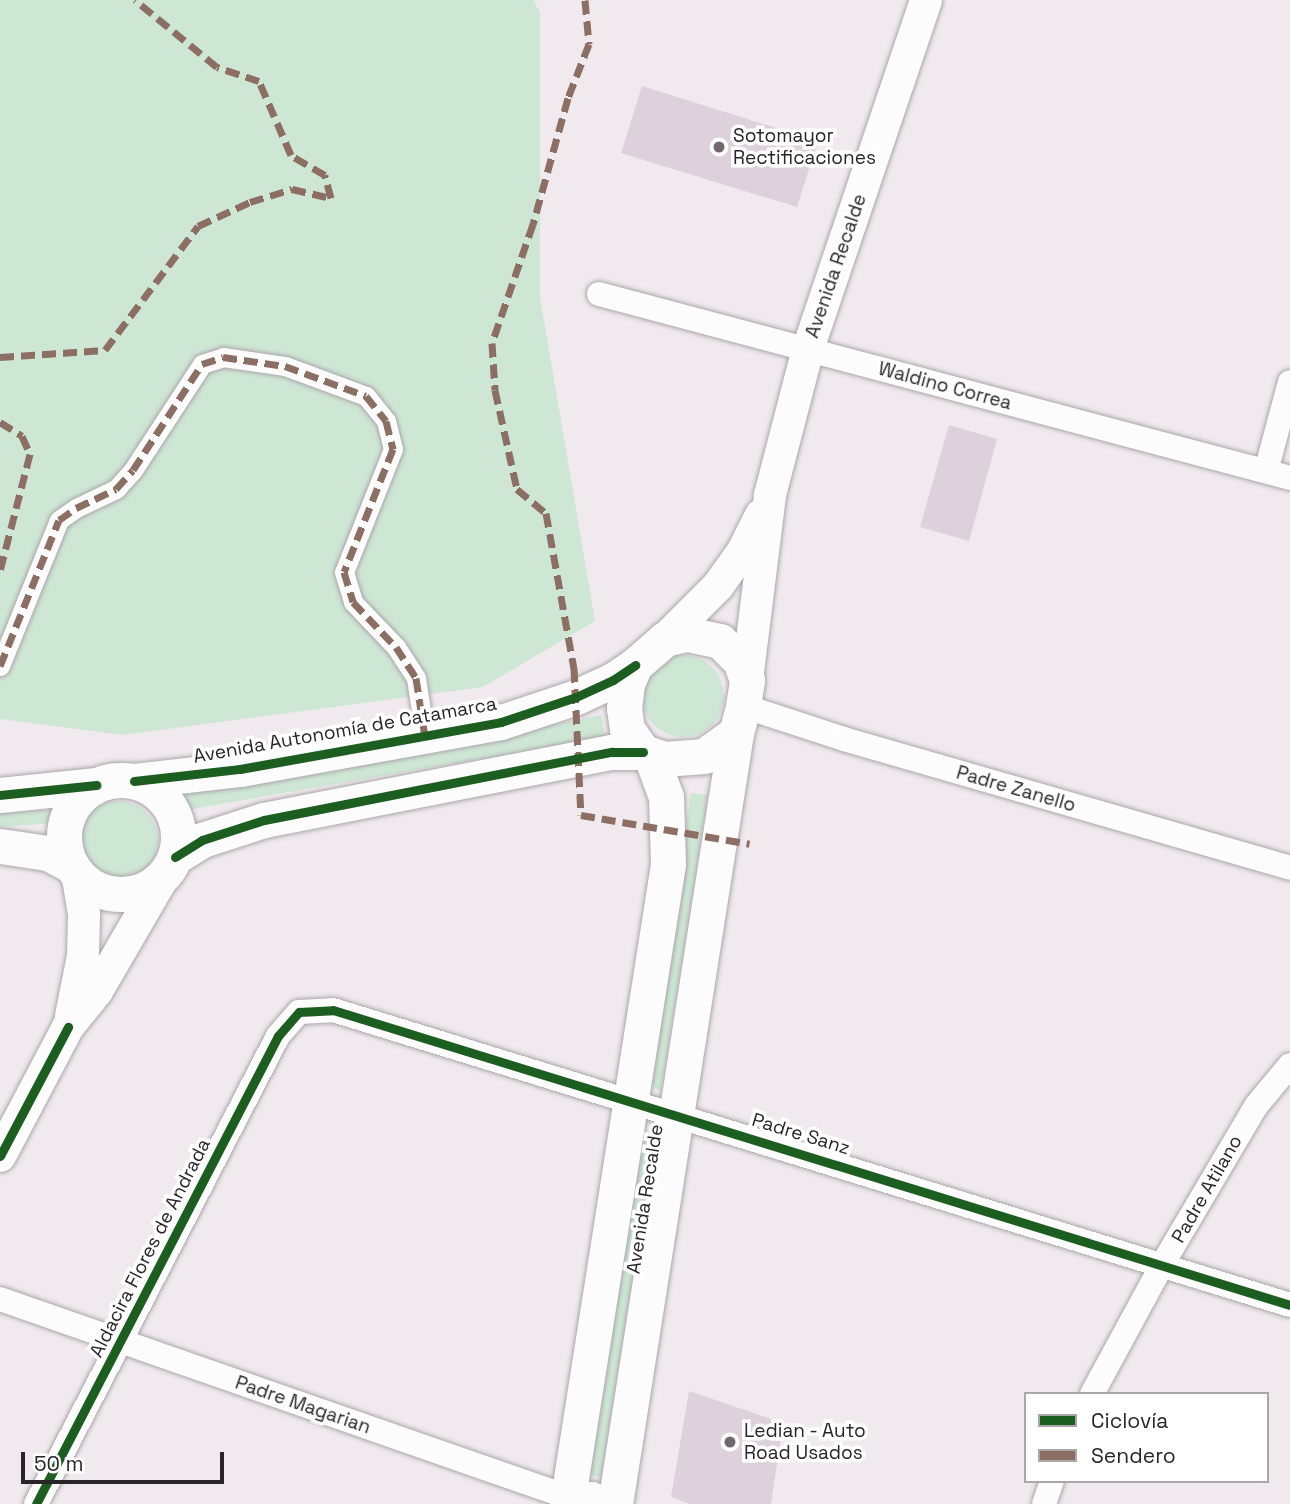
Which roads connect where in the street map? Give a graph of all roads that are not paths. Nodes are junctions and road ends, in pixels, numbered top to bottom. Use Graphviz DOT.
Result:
graph roads {
  1 [pos="926,0"];
  2 [pos="599,294"];
  3 [pos="808,349"];
  4 [pos="1290,382"];
  5 [pos="1266,471"];
  6 [pos="1290,478"];
  7 [pos="771,495"];
  8 [pos="665,639"];
  9 [pos="635,665"];
  10 [pos="0,666"];
  11 [pos="742,706"];
  12 [pos="425,737"];
  13 [pos="647,754"];
  14 [pos="134,781"];
  15 [pos="96,786"];
  16 [pos="0,795"];
  17 [pos="0,846"];
  18 [pos="170,866"];
  19 [pos="1290,868"];
  20 [pos="74,869"];
  21 [pos="299,1012"];
  22 [pos="68,1027"];
  23 [pos="1290,1065"];
  24 [pos="631,1100"];
  25 [pos="677,1114"];
  26 [pos="0,1156"];
  27 [pos="1162,1265"];
  28 [pos="0,1299"];
  29 [pos="1290,1305"];
  30 [pos="122,1342"];
  31 [pos="1093,1392"];
  32 [pos="1051,1483"];
  33 [pos="568,1500"];
  34 [pos="36,1504"];
  35 [pos="605,1504"];
  36 [pos="615,1504"];
  37 [pos="1044,1504"];
  1 -- 3 [label="street, Avenida Recalde"];
  2 -- 3 [label="street, Waldino Correa"];
  3 -- 5 [label="street, Waldino Correa"];
  3 -- 7 [label="street, Avenida Recalde"];
  4 -- 5 [label="street"];
  5 -- 6 [label="street, Waldino Correa"];
  7 -- 8 [label="street, Avenida Recalde"];
  7 -- 11 [label="street, Avenida Recalde"];
  8 -- 9 [label="main road"];
  8 -- 11 [label="main road"];
  9 -- 12 [label="main road, Avenida Autonomía de Catamarca"];
  9 -- 13 [label="main road"];
  10 -- 12 [label="street"];
  11 -- 13 [label="main road"];
  11 -- 19 [label="street, Padre Zanello"];
  11 -- 25 [label="main road, Avenida Recalde"];
  12 -- 14 [label="main road, Avenida Autonomía de Catamarca"];
  13 -- 18 [label="main road"];
  13 -- 24 [label="main road, Avenida Recalde"];
  14 -- 15 [label="main road"];
  14 -- 18 [label="main road"];
  15 -- 16 [label="main road"];
  15 -- 20 [label="main road"];
  17 -- 20 [label="main road"];
  18 -- 20 [label="main road"];
  18 -- 22 [label="street"];
  20 -- 22 [label="street"];
  21 -- 24 [label="street, Padre Sanz"];
  21 -- 30 [label="street, Aldacira Flores de Andrada"];
  22 -- 26 [label="street"];
  23 -- 27 [label="street, Padre Atilano"];
  24 -- 25 [label="street, Padre Sanz"];
  24 -- 33 [label="main road, Avenida Recalde"];
  25 -- 27 [label="street, Padre Sanz"];
  25 -- 36 [label="main road, Avenida Recalde"];
  27 -- 29 [label="street, Padre Sanz"];
  27 -- 31 [label="street, Padre Atilano"];
  28 -- 30 [label="street, Padre Magarian"];
  30 -- 33 [label="street, Padre Magarian"];
  30 -- 34 [label="street, Aldacira Flores de Andrada"];
  32 -- 37 [label="street"];
  33 -- 35 [label="street, Padre Magarian"];
}
